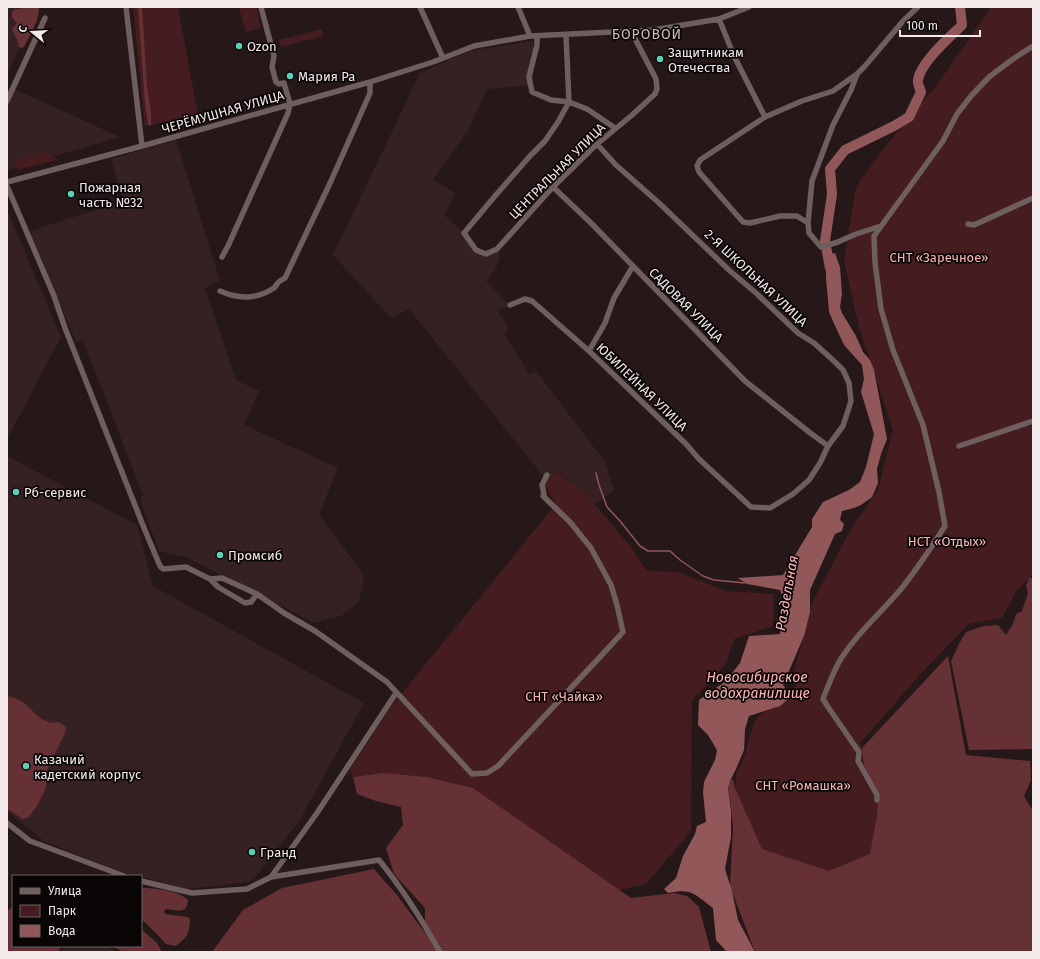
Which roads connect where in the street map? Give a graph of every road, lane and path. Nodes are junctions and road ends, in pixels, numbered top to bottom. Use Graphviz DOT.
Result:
graph roads {
  1 [pos="126,7"];
  2 [pos="261,7"];
  3 [pos="420,7"];
  4 [pos="518,7"];
  5 [pos="749,7"];
  6 [pos="918,7"];
  7 [pos="44,18"];
  8 [pos="718,19"];
  9 [pos="631,31"];
  10 [pos="566,35"];
  11 [pos="530,36"];
  12 [pos="537,36"];
  13 [pos="1033,46"];
  14 [pos="443,58"];
  15 [pos="857,74"];
  16 [pos="370,82"];
  17 [pos="7,101"];
  18 [pos="569,102"];
  19 [pos="290,104"];
  20 [pos="765,117"];
  21 [pos="615,128"];
  22 [pos="597,144"];
  23 [pos="142,146"];
  24 [pos="7,182"];
  25 [pos="7,186"];
  26 [pos="553,187"];
  27 [pos="1033,198"];
  28 [pos="808,224"];
  29 [pos="968,224"];
  30 [pos="881,226"];
  31 [pos="222,257"];
  32 [pos="633,266"];
  33 [pos="220,291"];
  34 [pos="510,305"];
  35 [pos="589,351"];
  36 [pos="1033,421"];
  37 [pos="828,446"];
  38 [pos="959,446"];
  39 [pos="547,475"];
  40 [pos="751,507"];
  41 [pos="210,578"];
  42 [pos="257,594"];
  43 [pos="396,693"];
  44 [pos="877,800"];
  45 [pos="7,822"];
  46 [pos="121,875"];
  47 [pos="272,878"];
  48 [pos="142,881"];
  49 [pos="440,952"];
  1 -- 23 [label="street"];
  2 -- 19 [label="street"];
  3 -- 14 [label="street"];
  4 -- 11 [label="street"];
  5 -- 8 [label="street, ЧЕРЁМУШНАЯ УЛИЦА"];
  6 -- 15 [label="street"];
  7 -- 17 [label="street"];
  8 -- 9 [label="street, ЧЕРЁМУШНАЯ УЛИЦА"];
  8 -- 20 [label="street"];
  9 -- 10 [label="street, ЧЕРЁМУШНАЯ УЛИЦА"];
  9 -- 21 [label="street, ЦЕНТРАЛЬНАЯ УЛИЦА"];
  10 -- 12 [label="street, ЧЕРЁМУШНАЯ УЛИЦА"];
  10 -- 18 [label="street"];
  11 -- 12 [label="street, ЧЕРЁМУШНАЯ УЛИЦА"];
  11 -- 14 [label="street, ЧЕРЁМУШНАЯ УЛИЦА"];
  12 -- 18 [label="street"];
  13 -- 30 [label="street"];
  14 -- 16 [label="street, ЧЕРЁМУШНАЯ УЛИЦА"];
  15 -- 20 [label="street"];
  15 -- 28 [label="street"];
  16 -- 19 [label="street, ЧЕРЁМУШНАЯ УЛИЦА"];
  16 -- 33 [label="street"];
  18 -- 21 [label="street"];
  18 -- 26 [label="street, ЦЕНТРАЛЬНАЯ УЛИЦА"];
  19 -- 23 [label="street, ЧЕРЁМУШНАЯ УЛИЦА"];
  19 -- 31 [label="street"];
  20 -- 28 [label="street"];
  21 -- 22 [label="street, ЦЕНТРАЛЬНАЯ УЛИЦА"];
  22 -- 26 [label="street, ЦЕНТРАЛЬНАЯ УЛИЦА"];
  22 -- 37 [label="street, 2-Я ШКОЛЬНАЯ УЛИЦА"];
  23 -- 24 [label="street, ЧЕРЁМУШНАЯ УЛИЦА"];
  25 -- 41 [label="street"];
  26 -- 32 [label="street, САДОВАЯ УЛИЦА"];
  27 -- 29 [label="street"];
  28 -- 30 [label="street"];
  30 -- 44 [label="street"];
  32 -- 35 [label="street"];
  32 -- 37 [label="street, САДОВАЯ УЛИЦА"];
  34 -- 35 [label="street, ЮБИЛЕЙНАЯ УЛИЦА"];
  35 -- 40 [label="street, ЮБИЛЕЙНАЯ УЛИЦА"];
  36 -- 38 [label="street"];
  37 -- 40 [label="street, 2-Я ШКОЛЬНАЯ УЛИЦА"];
  39 -- 43 [label="street"];
  41 -- 42 [label="street"];
  41 -- 42 [label="street"];
  42 -- 43 [label="street"];
  43 -- 47 [label="street"];
  45 -- 46 [label="street"];
  47 -- 48 [label="street"];
  47 -- 49 [label="street"];
}
